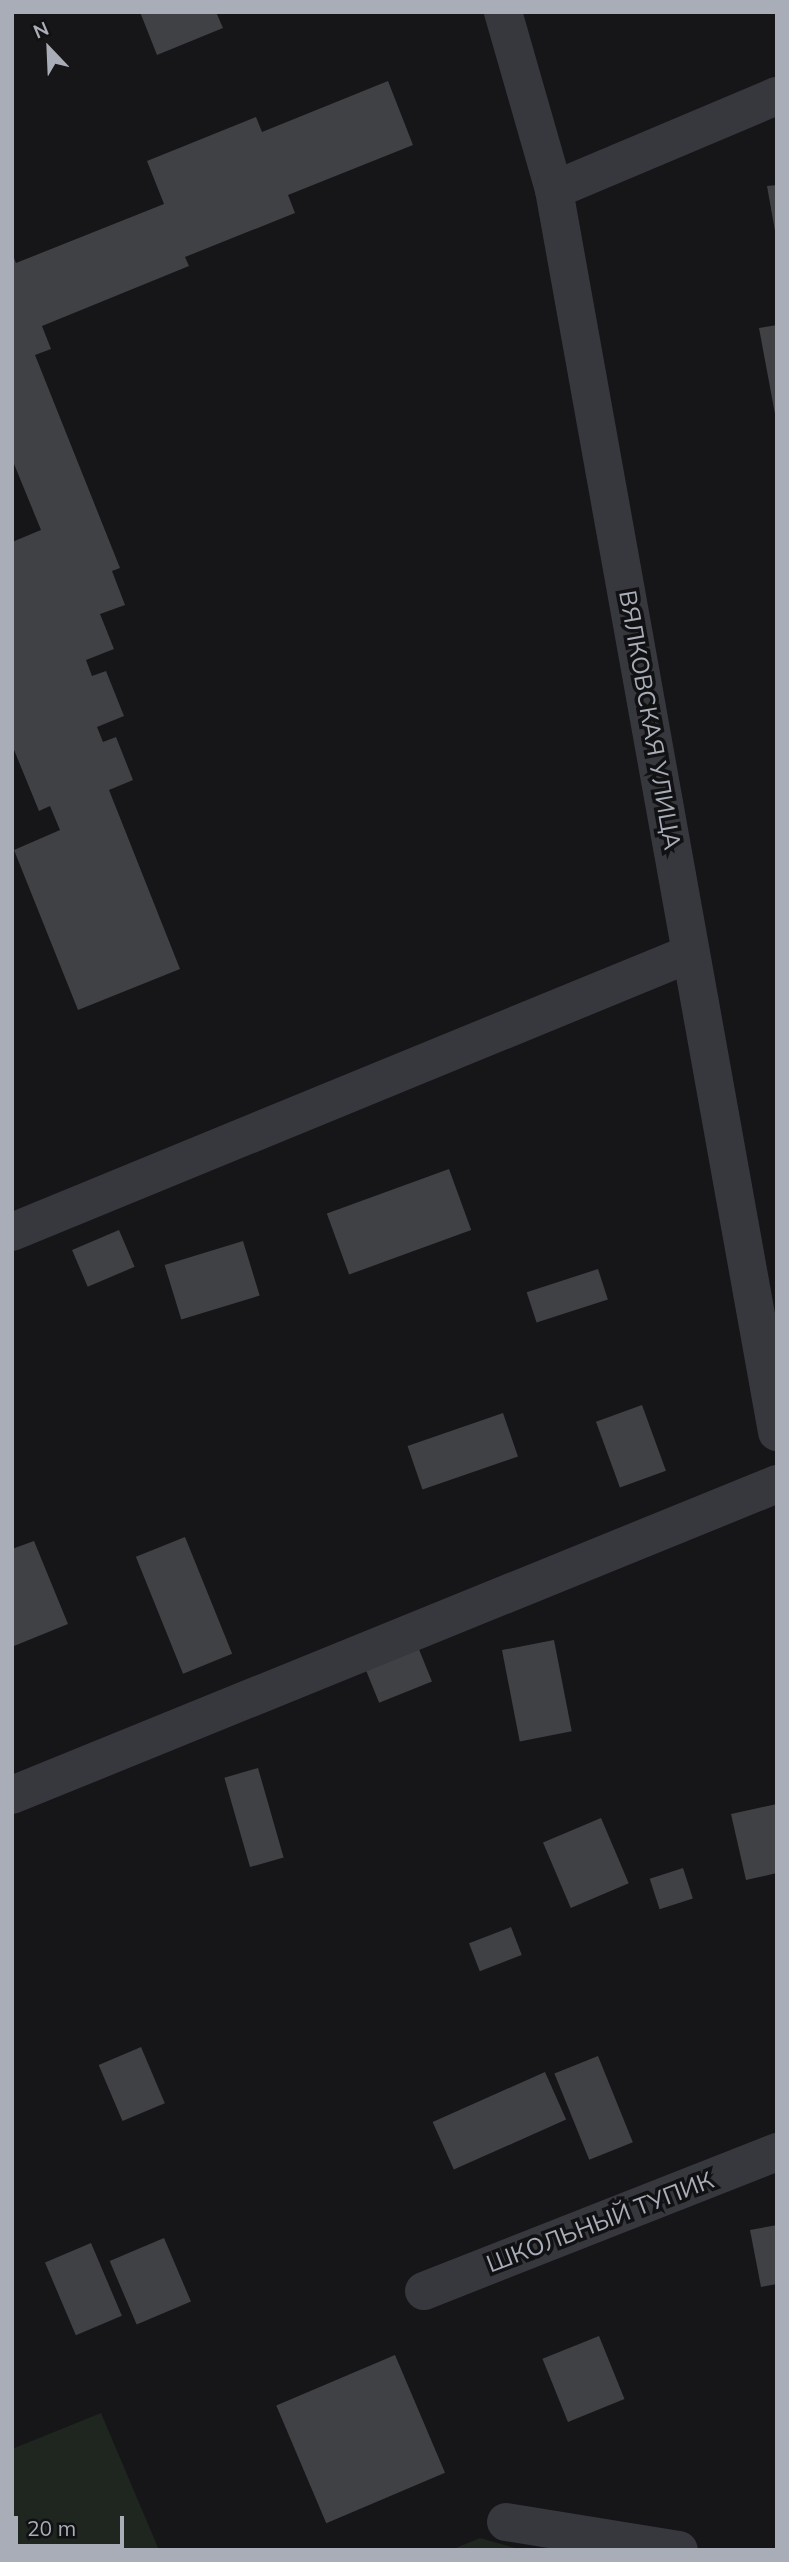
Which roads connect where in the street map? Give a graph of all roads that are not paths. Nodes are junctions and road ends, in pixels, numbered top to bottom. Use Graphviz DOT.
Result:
graph roads {
  1 [pos="503,12"];
  2 [pos="777,96"];
  3 [pos="554,190"];
  4 [pos="689,954"];
  5 [pos="12,1232"];
  6 [pos="765,1287"];
  7 [pos="777,1432"];
  8 [pos="777,1484"];
  9 [pos="12,1795"];
  10 [pos="777,2152"];
  11 [pos="424,2291"];
  12 [pos="506,2522"];
  13 [pos="679,2550"];
  1 -- 3 [label="street, ВЯЛКОВСКАЯ УЛИЦА"];
  2 -- 3 [label="street"];
  3 -- 4 [label="street, ВЯЛКОВСКАЯ УЛИЦА"];
  4 -- 5 [label="street"];
  4 -- 6 [label="street, ВЯЛКОВСКАЯ УЛИЦА"];
  6 -- 7 [label="street, ВЯЛКОВСКАЯ УЛИЦА"];
  8 -- 9 [label="street"];
  10 -- 11 [label="street, ШКОЛЬНЫЙ ТУПИК"];
  12 -- 13 [label="street"];
}
